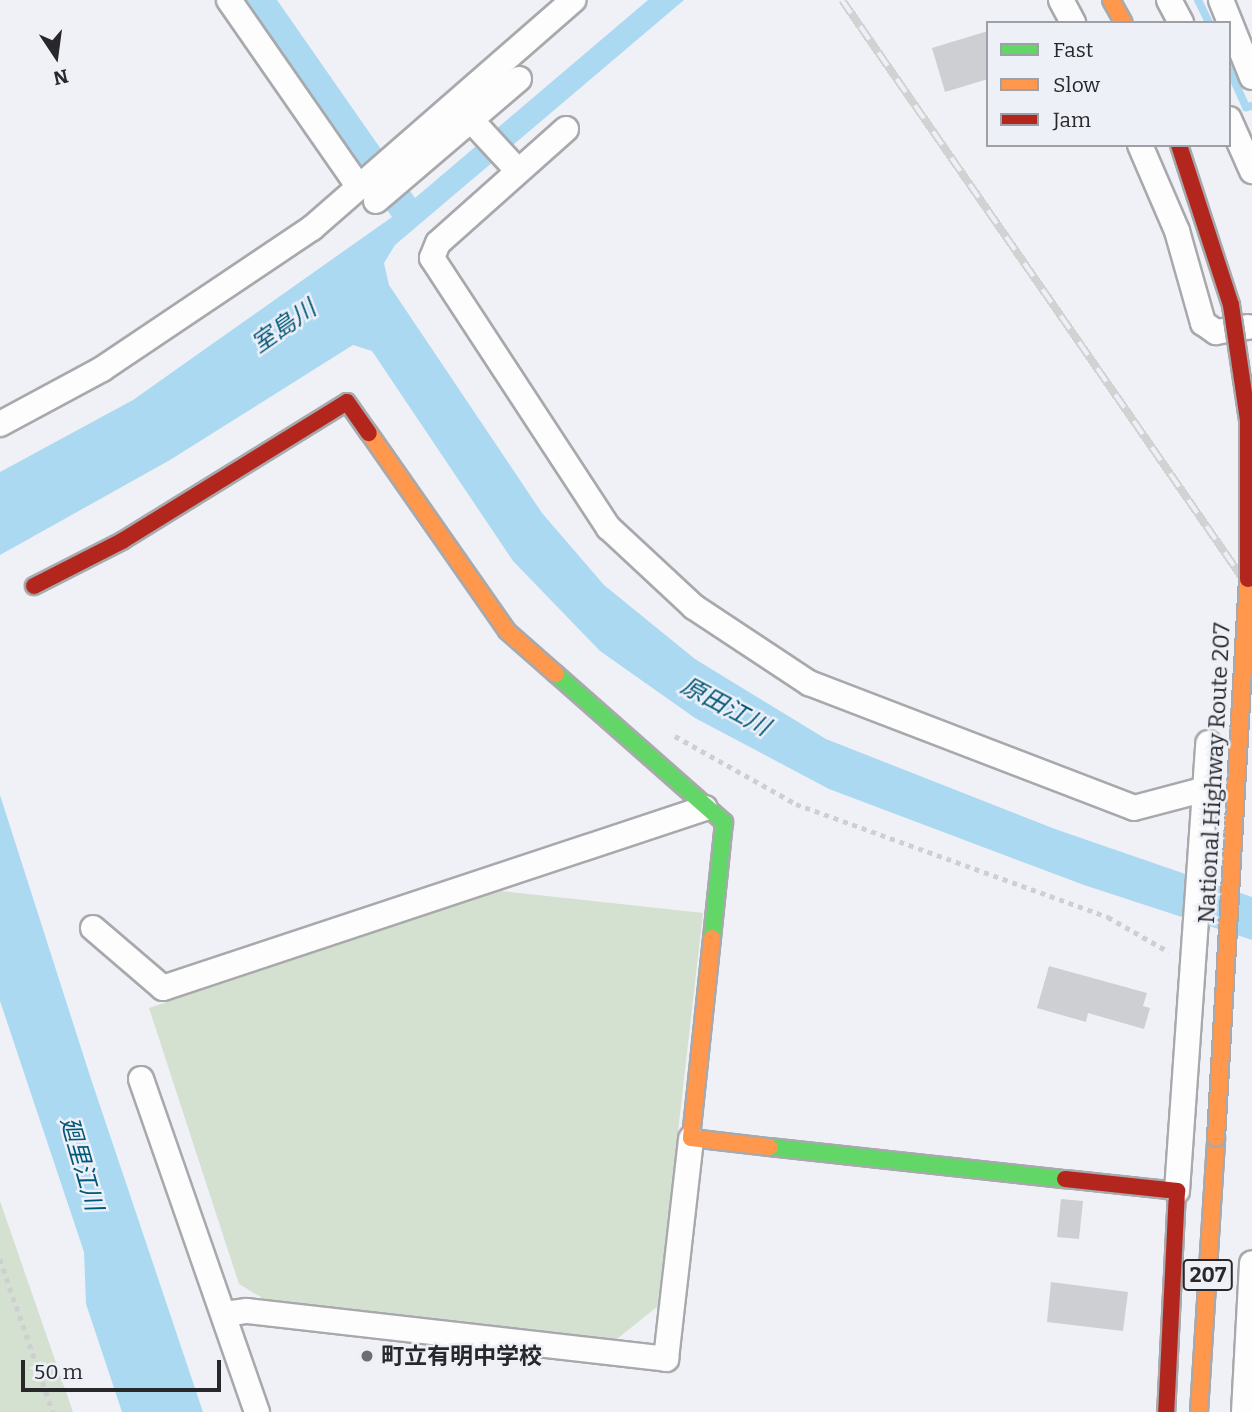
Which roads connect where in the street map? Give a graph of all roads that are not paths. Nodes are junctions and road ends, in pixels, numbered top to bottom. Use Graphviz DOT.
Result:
graph roads {
  1 [pos="229,0"];
  2 [pos="573,0"];
  3 [pos="1061,0"];
  4 [pos="1111,0"];
  5 [pos="1169,0"];
  6 [pos="1221,0"];
  7 [pos="1072,21"];
  8 [pos="1123,21"];
  9 [pos="1180,21"];
  10 [pos="1229,21"];
  11 [pos="1231,25"];
  12 [pos="1252,77"];
  13 [pos="519,79"];
  14 [pos="471,120"];
  15 [pos="1231,124"];
  16 [pos="566,129"];
  17 [pos="1141,147"];
  18 [pos="1180,147"];
  19 [pos="400,166"];
  20 [pos="518,171"];
  21 [pos="1252,171"];
  22 [pos="367,194"];
  23 [pos="1252,326"];
  24 [pos="0,424"];
  25 [pos="34,586"];
  26 [pos="1208,743"];
  27 [pos="1206,789"];
  28 [pos="705,808"];
  29 [pos="93,928"];
  30 [pos="141,1079"];
  31 [pos="691,1138"];
  32 [pos="1177,1191"];
  33 [pos="1252,1263"];
  34 [pos="226,1314"];
  35 [pos="257,1412"];
  36 [pos="1166,1412"];
  37 [pos="1199,1412"];
  38 [pos="1244,1412"];
  1 -- 22 [label="street"];
  2 -- 19 [label="street"];
  3 -- 7 [label="street"];
  4 -- 8 [label="main road"];
  5 -- 9 [label="street"];
  6 -- 10 [label="street"];
  11 -- 12 [label="street"];
  13 -- 14 [label="street"];
  14 -- 19 [label="street"];
  14 -- 20 [label="street"];
  15 -- 21 [label="street"];
  16 -- 20 [label="street"];
  17 -- 23 [label="street"];
  18 -- 37 [label="main road, National Highway Route 207 / 207, bridge"];
  19 -- 22 [label="street"];
  20 -- 27 [label="street"];
  22 -- 24 [label="street"];
  25 -- 28 [label="main road"];
  26 -- 27 [label="street"];
  27 -- 32 [label="street"];
  28 -- 29 [label="street"];
  28 -- 31 [label="main road"];
  30 -- 34 [label="street"];
  31 -- 32 [label="main road"];
  31 -- 34 [label="street"];
  32 -- 36 [label="main road"];
  33 -- 38 [label="street"];
  34 -- 35 [label="street"];
}
